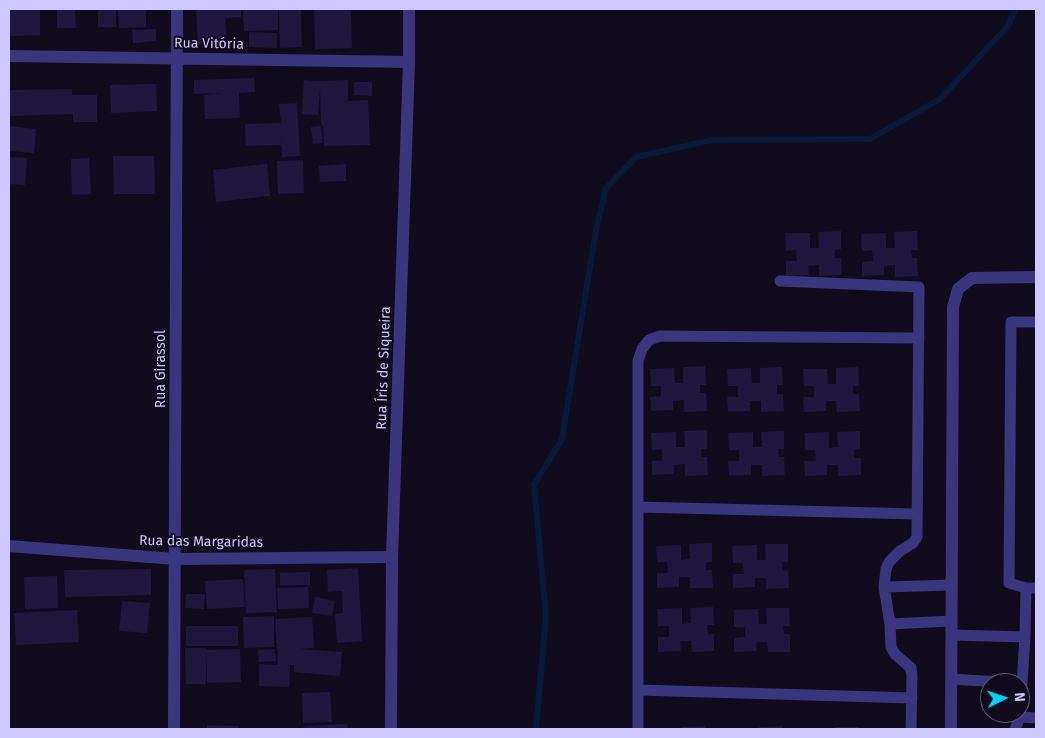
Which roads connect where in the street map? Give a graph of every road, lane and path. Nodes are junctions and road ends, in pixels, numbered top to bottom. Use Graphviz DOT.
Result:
graph roads {
  1 [pos="177,9"];
  2 [pos="409,9"];
  3 [pos="9,56"];
  4 [pos="177,58"];
  5 [pos="409,62"];
  6 [pos="1036,277"];
  7 [pos="780,281"];
  8 [pos="1036,322"];
  9 [pos="919,338"];
  10 [pos="638,507"];
  11 [pos="917,514"];
  12 [pos="9,546"];
  13 [pos="392,557"];
  14 [pos="176,559"];
  15 [pos="952,585"];
  16 [pos="884,587"];
  17 [pos="1031,588"];
  18 [pos="952,621"];
  19 [pos="890,624"];
  20 [pos="952,635"];
  21 [pos="1025,637"];
  22 [pos="1021,673"];
  23 [pos="951,679"];
  24 [pos="980,681"];
  25 [pos="638,690"];
  26 [pos="912,698"];
  27 [pos="174,729"];
  28 [pos="391,729"];
  29 [pos="638,729"];
  30 [pos="911,729"];
  31 [pos="951,729"];
  1 -- 4 [label="street, Rua Girassol"];
  2 -- 5 [label="street, Rua Íris de Siqueira"];
  3 -- 4 [label="street, Rua Vitória"];
  4 -- 5 [label="street, Rua Vitória"];
  4 -- 14 [label="street, Rua Girassol"];
  5 -- 13 [label="street, Rua Íris de Siqueira"];
  6 -- 15 [label="street"];
  7 -- 9 [label="lane"];
  8 -- 17 [label="lane"];
  9 -- 10 [label="lane"];
  9 -- 11 [label="lane"];
  10 -- 11 [label="lane"];
  10 -- 25 [label="lane"];
  11 -- 16 [label="lane"];
  12 -- 14 [label="street, Rua das Margaridas"];
  13 -- 14 [label="street, Rua das Margaridas"];
  13 -- 28 [label="street, Rua Íris de Siqueira"];
  14 -- 27 [label="street, Rua Girassol"];
  15 -- 16 [label="lane"];
  15 -- 18 [label="street"];
  16 -- 19 [label="lane"];
  17 -- 21 [label="lane"];
  18 -- 19 [label="lane"];
  18 -- 20 [label="street"];
  19 -- 26 [label="lane"];
  20 -- 21 [label="lane"];
  20 -- 23 [label="street"];
  21 -- 22 [label="lane"];
  23 -- 24 [label="lane"];
  23 -- 31 [label="street"];
  25 -- 26 [label="lane"];
  25 -- 29 [label="lane"];
  26 -- 30 [label="lane"];
}
